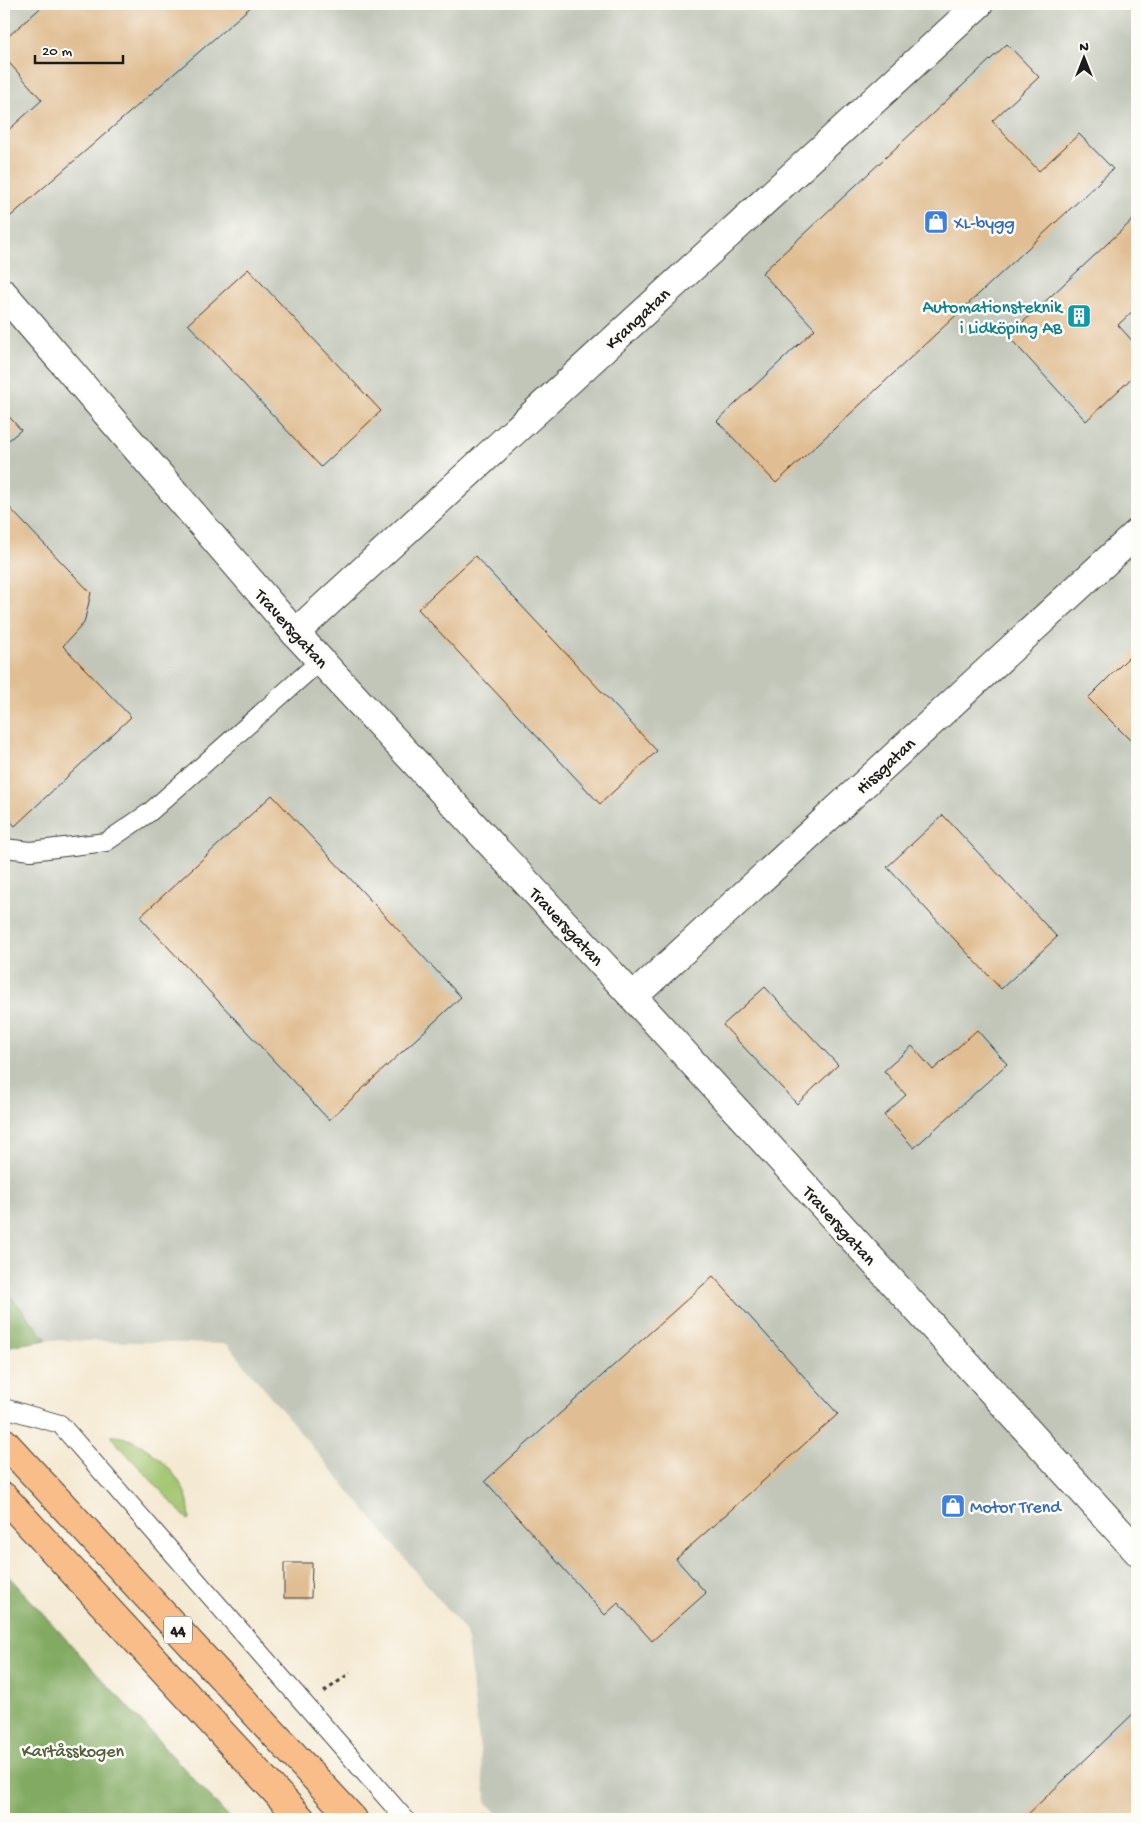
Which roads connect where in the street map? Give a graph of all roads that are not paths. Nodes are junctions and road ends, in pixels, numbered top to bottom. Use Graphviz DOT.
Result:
graph roads {
  1 [pos="980,4"];
  2 [pos="4,294"];
  3 [pos="1137,533"];
  4 [pos="295,633"];
  5 [pos="321,660"];
  6 [pos="4,848"];
  7 [pos="633,998"];
  8 [pos="4,1408"];
  9 [pos="4,1442"];
  10 [pos="4,1497"];
  11 [pos="1137,1551"];
  12 [pos="301,1819"];
  13 [pos="353,1819"];
  14 [pos="405,1819"];
  1 -- 4 [label="street, Krangatan"];
  2 -- 4 [label="street, Traversgatan"];
  3 -- 7 [label="street, Hissgatan"];
  4 -- 5 [label="street, Traversgatan"];
  5 -- 6 [label="lane"];
  5 -- 7 [label="street, Traversgatan"];
  7 -- 11 [label="street, Traversgatan"];
  8 -- 14 [label="lane"];
  9 -- 13 [label="main road, 44"];
  10 -- 12 [label="main road, 44"];
}
